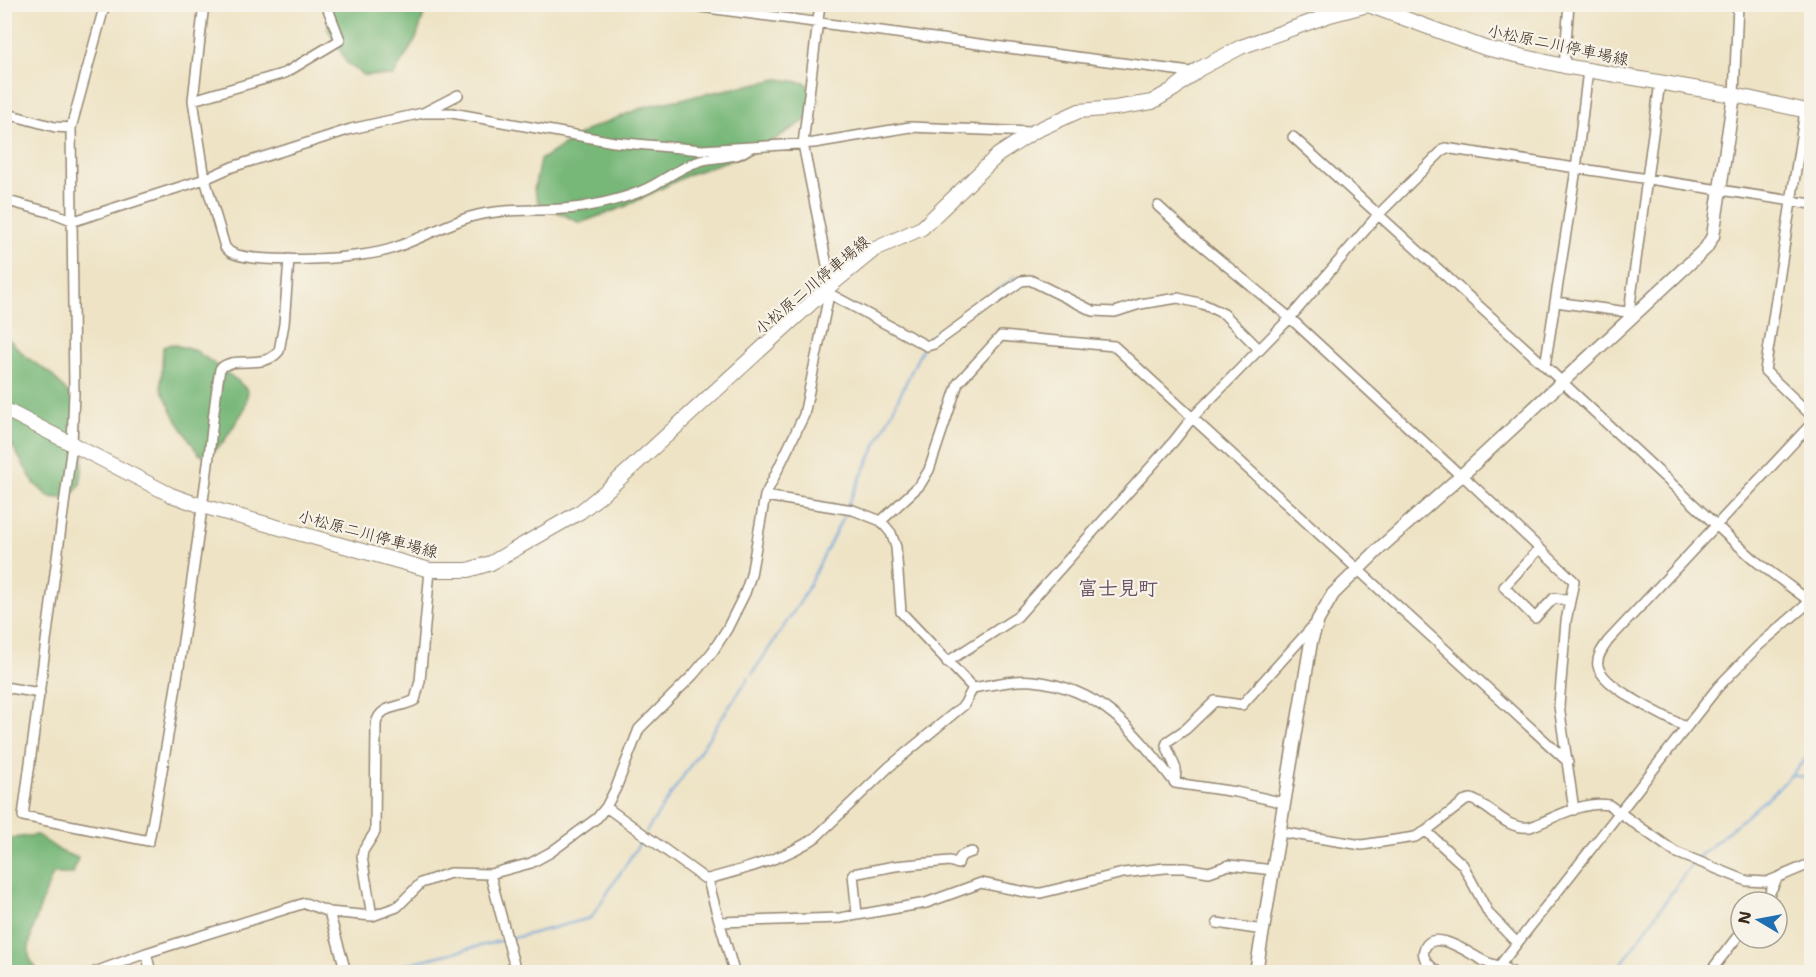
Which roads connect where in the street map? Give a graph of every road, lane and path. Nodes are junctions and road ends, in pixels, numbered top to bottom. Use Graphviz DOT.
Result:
graph roads {
  1 [pos="105,4"];
  2 [pos="204,4"];
  3 [pos="326,4"];
  4 [pos="678,4"];
  5 [pos="820,4"];
  6 [pos="1569,4"];
  7 [pos="1738,4"];
  8 [pos="1368,5"];
  9 [pos="1386,8"];
  10 [pos="817,24"];
  11 [pos="1564,66"];
  12 [pos="1199,69"];
  13 [pos="1588,70"];
  14 [pos="1660,82"];
  15 [pos="1734,95"];
  16 [pos="458,96"];
  17 [pos="194,100"];
  18 [pos="1808,111"];
  19 [pos="4,113"];
  20 [pos="423,113"];
  21 [pos="72,128"];
  22 [pos="1033,132"];
  23 [pos="1293,138"];
  24 [pos="803,144"];
  25 [pos="752,147"];
  26 [pos="1576,169"];
  27 [pos="205,179"];
  28 [pos="1648,180"];
  29 [pos="1720,190"];
  30 [pos="4,200"];
  31 [pos="1792,201"];
  32 [pos="1812,204"];
  33 [pos="1158,206"];
  34 [pos="1378,215"];
  35 [pos="74,220"];
  36 [pos="289,259"];
  37 [pos="830,290"];
  38 [pos="1556,302"];
  39 [pos="1632,312"];
  40 [pos="1290,318"];
  41 [pos="1260,350"];
  42 [pos="1545,366"];
  43 [pos="1561,382"];
  44 [pos="4,409"];
  45 [pos="1812,416"];
  46 [pos="1192,417"];
  47 [pos="1812,423"];
  48 [pos="72,444"];
  49 [pos="1462,476"];
  50 [pos="765,496"];
  51 [pos="202,507"];
  52 [pos="881,521"];
  53 [pos="1716,524"];
  54 [pos="1539,549"];
  55 [pos="430,570"];
  56 [pos="1358,570"];
  57 [pos="1570,601"];
  58 [pos="1811,601"];
  59 [pos="1318,620"];
  60 [pos="947,662"];
  61 [pos="4,687"];
  62 [pos="973,688"];
  63 [pos="40,693"];
  64 [pos="1685,727"];
  65 [pos="1568,762"];
  66 [pos="1175,783"];
  67 [pos="1284,803"];
  68 [pos="606,807"];
  69 [pos="1574,810"];
  70 [pos="1619,812"];
  71 [pos="1426,831"];
  72 [pos="1280,832"];
  73 [pos="972,852"];
  74 [pos="1812,863"];
  75 [pos="1273,870"];
  76 [pos="490,874"];
  77 [pos="708,879"];
  78 [pos="1777,879"];
  79 [pos="1771,890"];
  80 [pos="329,912"];
  81 [pos="857,914"];
  82 [pos="372,916"];
  83 [pos="721,922"];
  84 [pos="1216,922"];
  85 [pos="1263,930"];
  86 [pos="1517,943"];
  87 [pos="1729,947"];
  88 [pos="146,953"];
  89 [pos="1500,965"];
  90 [pos="95,972"];
  91 [pos="152,972"];
  92 [pos="346,972"];
  93 [pos="516,972"];
  94 [pos="734,972"];
  95 [pos="1256,972"];
  96 [pos="1438,972"];
  97 [pos="1512,972"];
  98 [pos="1710,972"];
  1 -- 21 [label="street"];
  2 -- 17 [label="street"];
  3 -- 17 [label="street"];
  4 -- 10 [label="street"];
  5 -- 10 [label="street"];
  6 -- 11 [label="street"];
  7 -- 15 [label="street"];
  8 -- 9 [label="main road, 小松原二川停車場線"];
  8 -- 12 [label="main road, 小松原二川停車場線"];
  9 -- 11 [label="main road, 小松原二川停車場線"];
  10 -- 12 [label="street"];
  10 -- 24 [label="street"];
  11 -- 13 [label="main road, 小松原二川停車場線"];
  12 -- 22 [label="main road, 小松原二川停車場線"];
  13 -- 14 [label="main road, 小松原二川停車場線"];
  13 -- 26 [label="street"];
  14 -- 15 [label="main road, 小松原二川停車場線"];
  14 -- 28 [label="street"];
  15 -- 18 [label="main road, 小松原二川停車場線"];
  15 -- 29 [label="street"];
  16 -- 20 [label="street"];
  17 -- 27 [label="street"];
  18 -- 31 [label="street"];
  19 -- 21 [label="street"];
  20 -- 25 [label="street"];
  20 -- 27 [label="street"];
  21 -- 35 [label="street"];
  22 -- 24 [label="street"];
  22 -- 37 [label="main road, 小松原二川停車場線"];
  23 -- 34 [label="street"];
  24 -- 25 [label="street"];
  24 -- 37 [label="street"];
  25 -- 36 [label="street"];
  26 -- 28 [label="street"];
  26 -- 34 [label="street"];
  26 -- 38 [label="street"];
  27 -- 35 [label="street"];
  27 -- 36 [label="street"];
  28 -- 29 [label="street"];
  28 -- 39 [label="street"];
  29 -- 31 [label="street"];
  29 -- 39 [label="street"];
  30 -- 35 [label="street"];
  31 -- 32 [label="street"];
  31 -- 45 [label="street"];
  33 -- 40 [label="street"];
  34 -- 40 [label="street"];
  34 -- 42 [label="street"];
  35 -- 48 [label="street"];
  36 -- 51 [label="street"];
  37 -- 41 [label="street"];
  37 -- 50 [label="street"];
  37 -- 55 [label="main road, 小松原二川停車場線"];
  38 -- 39 [label="street"];
  38 -- 42 [label="street"];
  39 -- 43 [label="street"];
  40 -- 41 [label="street"];
  40 -- 49 [label="street"];
  41 -- 46 [label="street"];
  42 -- 43 [label="street"];
  43 -- 49 [label="street"];
  43 -- 53 [label="street"];
  44 -- 48 [label="main road, 小松原二川停車場線"];
  46 -- 52 [label="street"];
  46 -- 56 [label="street"];
  46 -- 60 [label="street"];
  47 -- 53 [label="street"];
  48 -- 51 [label="main road, 小松原二川停車場線"];
  48 -- 63 [label="street"];
  49 -- 54 [label="street"];
  49 -- 56 [label="street"];
  50 -- 52 [label="street"];
  50 -- 68 [label="street"];
  51 -- 55 [label="main road, 小松原二川停車場線"];
  51 -- 63 [label="street"];
  52 -- 60 [label="street"];
  53 -- 58 [label="street"];
  53 -- 64 [label="street"];
  54 -- 57 [label="street"];
  54 -- 57 [label="street"];
  55 -- 82 [label="street"];
  56 -- 59 [label="street"];
  56 -- 65 [label="street"];
  57 -- 65 [label="street"];
  58 -- 64 [label="street"];
  59 -- 66 [label="street"];
  59 -- 67 [label="street"];
  60 -- 62 [label="street"];
  61 -- 63 [label="street"];
  62 -- 66 [label="street"];
  62 -- 77 [label="street"];
  64 -- 70 [label="street"];
  65 -- 69 [label="street"];
  66 -- 67 [label="street"];
  67 -- 72 [label="street"];
  68 -- 76 [label="street"];
  68 -- 77 [label="street"];
  69 -- 70 [label="street"];
  69 -- 71 [label="street"];
  70 -- 78 [label="street"];
  70 -- 86 [label="street"];
  71 -- 72 [label="street"];
  71 -- 86 [label="street"];
  72 -- 75 [label="street"];
  73 -- 81 [label="street"];
  74 -- 78 [label="street"];
  75 -- 81 [label="street"];
  75 -- 85 [label="street"];
  76 -- 82 [label="street"];
  76 -- 93 [label="street"];
  77 -- 83 [label="street"];
  78 -- 79 [label="street"];
  80 -- 82 [label="street"];
  80 -- 88 [label="street"];
  80 -- 92 [label="street"];
  81 -- 83 [label="street"];
  83 -- 94 [label="street"];
  84 -- 85 [label="street"];
  85 -- 95 [label="street"];
  86 -- 89 [label="street"];
  87 -- 98 [label="street"];
  88 -- 90 [label="street"];
  88 -- 91 [label="street"];
  89 -- 96 [label="street"];
  89 -- 97 [label="street"];
}
